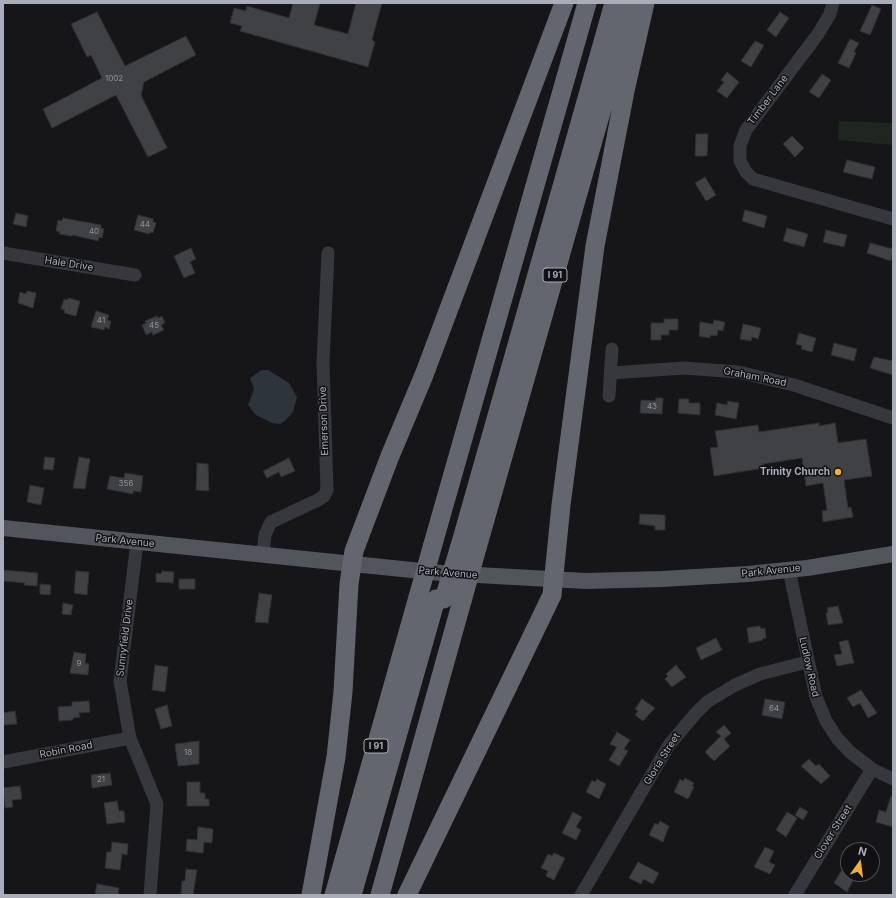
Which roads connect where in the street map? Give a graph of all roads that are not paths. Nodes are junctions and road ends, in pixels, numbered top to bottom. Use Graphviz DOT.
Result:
graph roads {
  1 [pos="564,3"];
  2 [pos="587,3"];
  3 [pos="605,3"];
  4 [pos="614,3"];
  5 [pos="632,3"];
  6 [pos="645,3"];
  7 [pos="833,3"];
  8 [pos="893,219"];
  9 [pos="3,253"];
  10 [pos="328,253"];
  11 [pos="135,275"];
  12 [pos="612,349"];
  13 [pos="611,373"];
  14 [pos="609,396"];
  15 [pos="893,418"];
  16 [pos="3,528"];
  17 [pos="137,542"];
  18 [pos="455,546"];
  19 [pos="263,554"];
  20 [pos="893,554"];
  21 [pos="352,563"];
  22 [pos="789,570"];
  23 [pos="554,580"];
  24 [pos="440,599"];
  25 [pos="807,662"];
  26 [pos="130,738"];
  27 [pos="3,762"];
  28 [pos="872,769"];
  29 [pos="893,779"];
  30 [pos="150,895"];
  31 [pos="311,895"];
  32 [pos="334,895"];
  33 [pos="352,895"];
  34 [pos="362,895"];
  35 [pos="380,895"];
  36 [pos="406,895"];
  37 [pos="582,895"];
  38 [pos="795,895"];
  1 -- 21 [label="highway"];
  2 -- 18 [label="highway, I 91"];
  3 -- 18 [label="highway"];
  4 -- 18 [label="highway"];
  5 -- 18 [label="highway, I 91"];
  6 -- 23 [label="highway"];
  7 -- 8 [label="street, Timber Lane"];
  9 -- 11 [label="street, Hale Drive"];
  10 -- 19 [label="street, Emerson Drive"];
  12 -- 13 [label="street"];
  13 -- 14 [label="street"];
  13 -- 15 [label="street, Graham Road"];
  16 -- 17 [label="main road, Park Avenue"];
  17 -- 19 [label="main road, Park Avenue"];
  17 -- 26 [label="street, Sunnyfield Drive"];
  18 -- 24 [label="highway, I 91, bridge"];
  18 -- 24 [label="highway, I 91, bridge"];
  19 -- 21 [label="main road, Park Avenue"];
  20 -- 22 [label="main road, Park Avenue"];
  21 -- 23 [label="main road, Park Avenue"];
  21 -- 31 [label="highway"];
  22 -- 23 [label="main road, Park Avenue"];
  22 -- 25 [label="street, Ludlow Road"];
  23 -- 36 [label="highway"];
  24 -- 32 [label="highway, I 91"];
  24 -- 33 [label="highway"];
  24 -- 34 [label="highway"];
  24 -- 35 [label="highway, I 91"];
  25 -- 28 [label="street, Ludlow Road"];
  25 -- 37 [label="street, Gloria Street"];
  26 -- 27 [label="street, Robin Road"];
  26 -- 30 [label="street, Sunnyfield Drive"];
  28 -- 29 [label="street, Ludlow Road"];
  28 -- 38 [label="street, Clover Street"];
}
